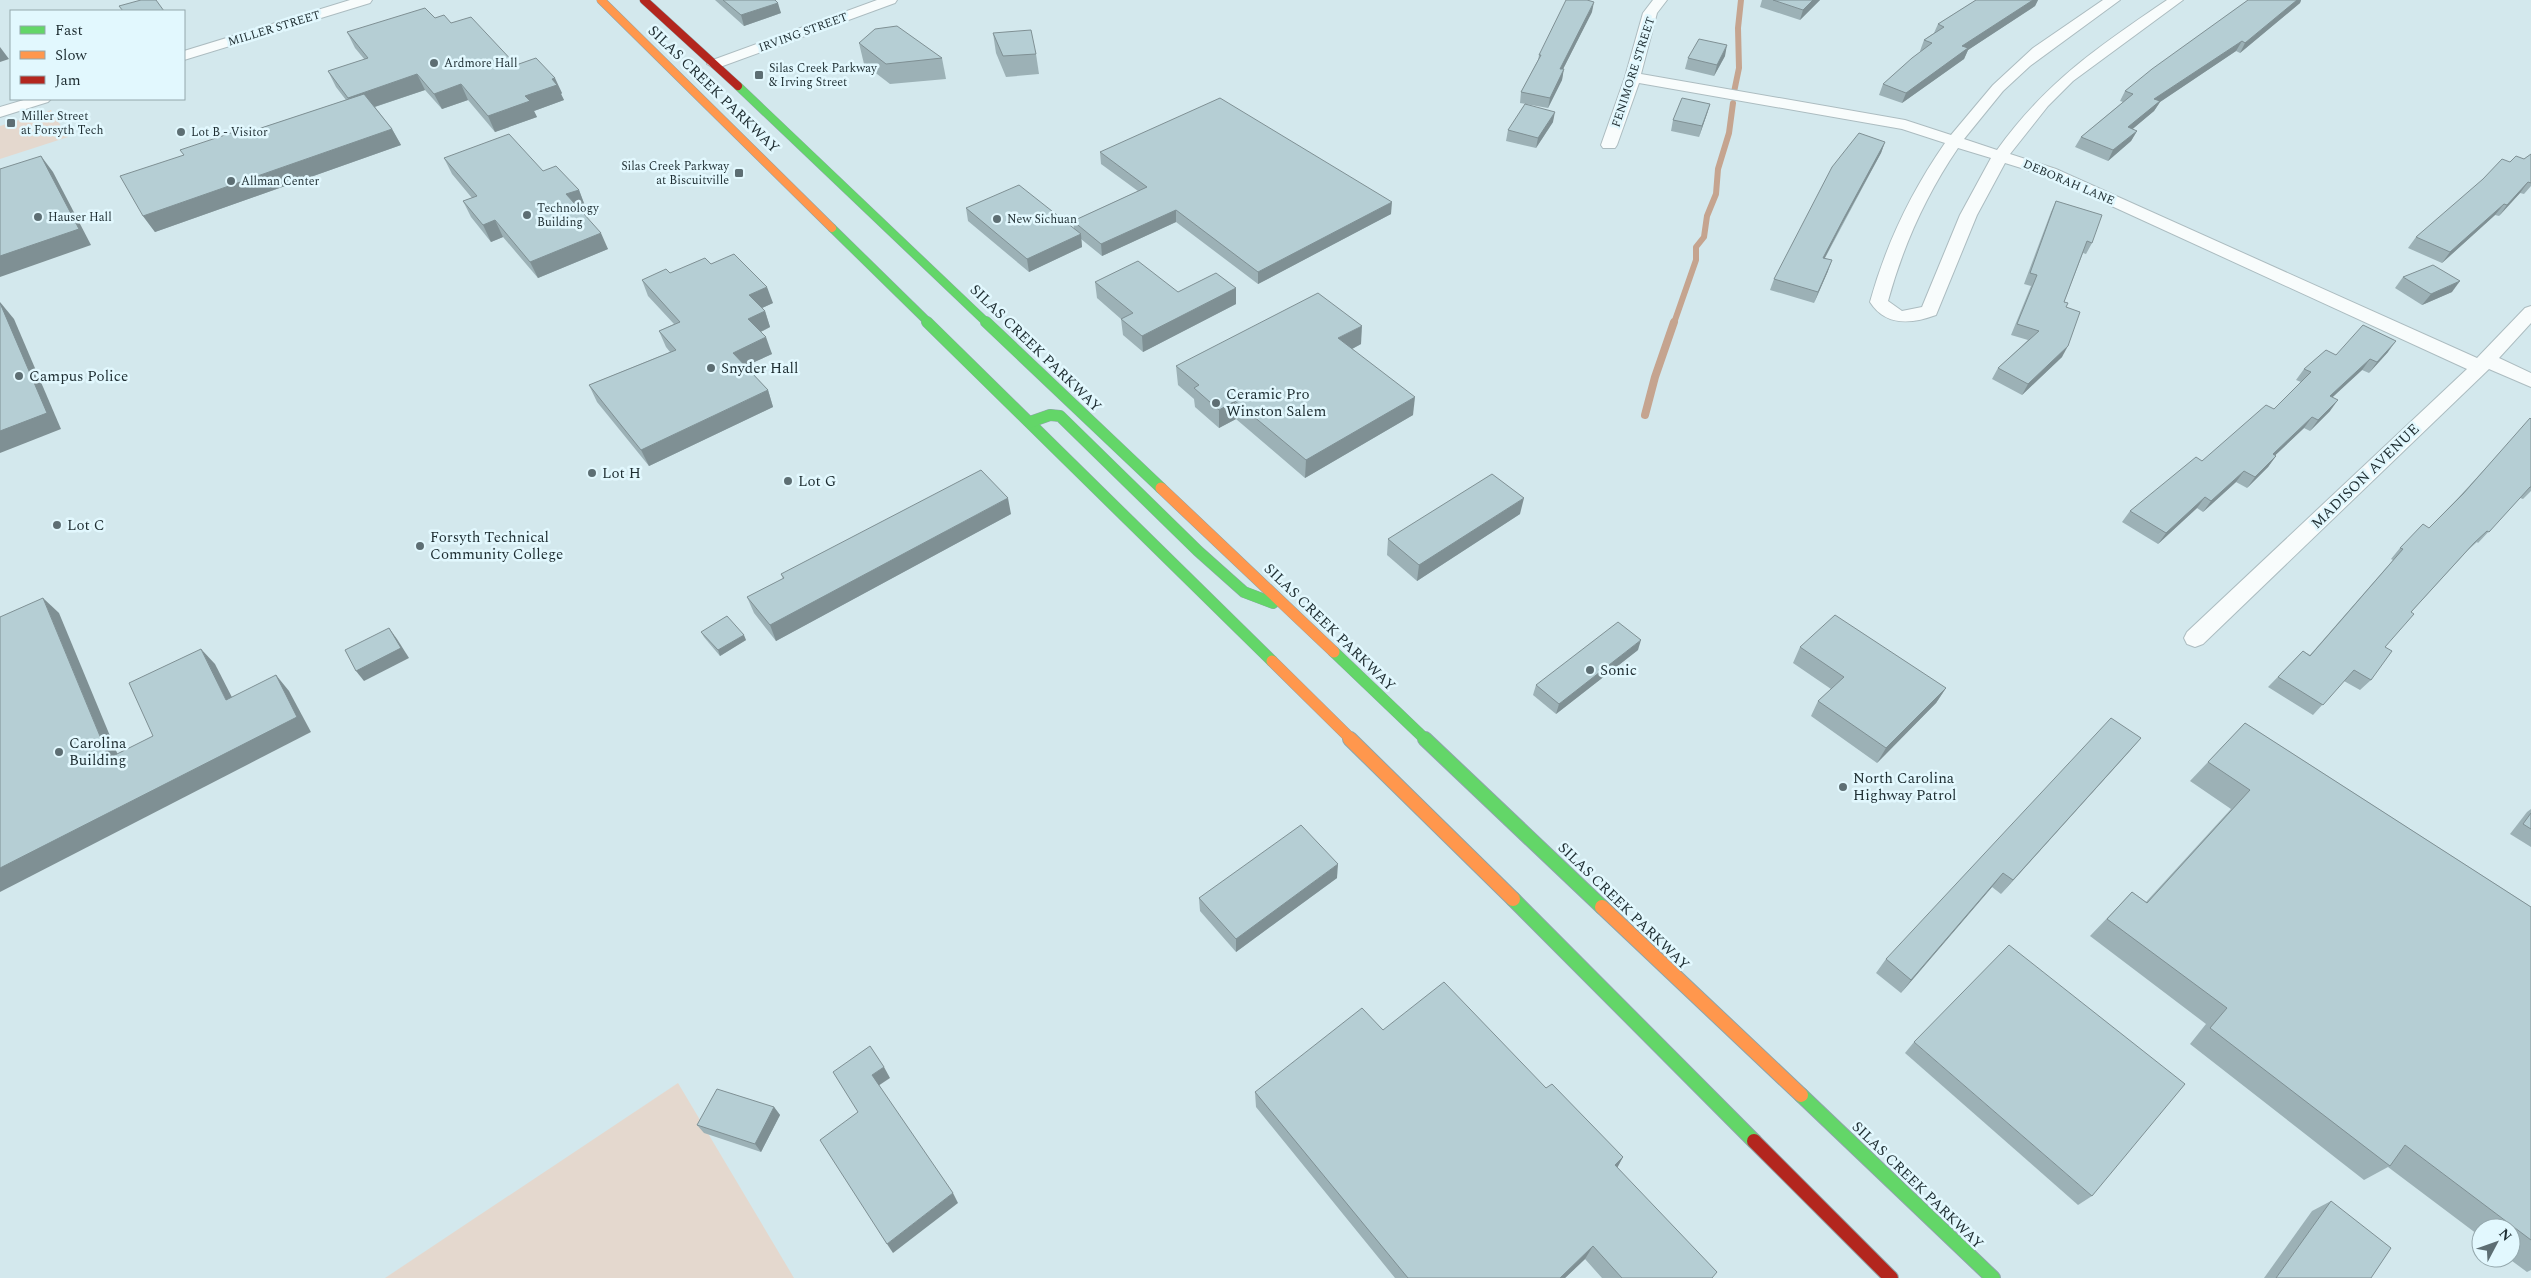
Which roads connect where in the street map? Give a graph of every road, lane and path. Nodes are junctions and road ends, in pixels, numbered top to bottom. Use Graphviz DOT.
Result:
graph roads {
  1 [pos="365,0"];
  2 [pos="601,0"];
  3 [pos="644,0"];
  4 [pos="890,0"];
  5 [pos="1660,0"];
  6 [pos="2113,0"];
  7 [pos="2176,0"];
  8 [pos="185,56"];
  9 [pos="715,64"];
  10 [pos="1633,77"];
  11 [pos="40,100"];
  12 [pos="0,112"];
  13 [pos="1954,141"];
  14 [pos="1609,145"];
  15 [pos="2001,155"];
  16 [pos="2531,312"];
  17 [pos="2483,363"];
  18 [pos="2531,381"];
  19 [pos="1030,422"];
  20 [pos="1289,608"];
  21 [pos="2195,638"];
  22 [pos="1891,1278"];
  23 [pos="1993,1278"];
  1 -- 8 [label="street, MILLER STREET"];
  2 -- 19 [label="main road, SILAS CREEK PARKWAY"];
  3 -- 9 [label="main road, SILAS CREEK PARKWAY"];
  4 -- 9 [label="street, IRVING STREET"];
  5 -- 10 [label="street, FENIMORE STREET"];
  6 -- 13 [label="street"];
  7 -- 15 [label="street"];
  9 -- 20 [label="main road, SILAS CREEK PARKWAY"];
  10 -- 13 [label="street, DEBORAH LANE"];
  10 -- 14 [label="street, FENIMORE STREET"];
  11 -- 12 [label="street"];
  13 -- 15 [label="street, DEBORAH LANE"];
  13 -- 15 [label="street"];
  15 -- 17 [label="street, DEBORAH LANE"];
  16 -- 17 [label="street, MADISON AVENUE"];
  17 -- 18 [label="street, DEBORAH LANE"];
  17 -- 21 [label="street, MADISON AVENUE"];
  19 -- 20 [label="main road"];
  19 -- 22 [label="main road, SILAS CREEK PARKWAY"];
  20 -- 23 [label="main road, SILAS CREEK PARKWAY"];
}
